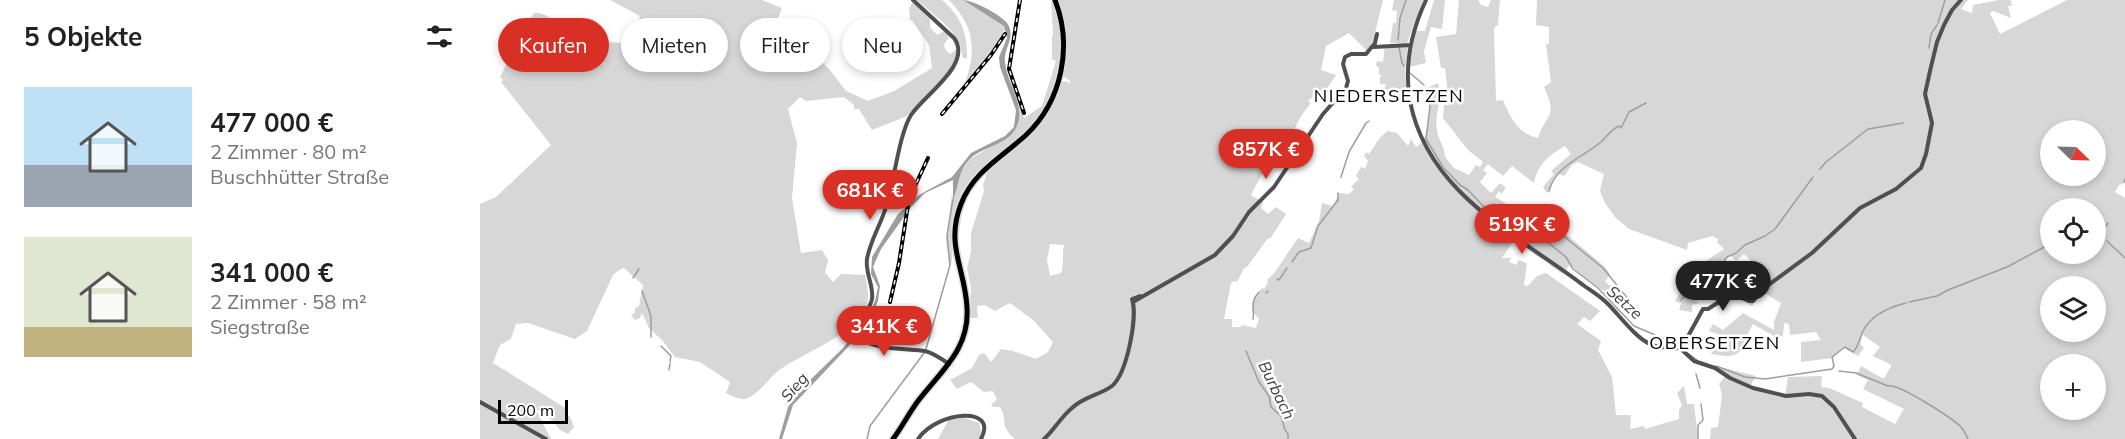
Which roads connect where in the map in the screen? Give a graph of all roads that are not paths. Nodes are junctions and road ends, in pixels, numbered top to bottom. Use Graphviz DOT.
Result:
graph roads {
  1 [pos="914,0"];
  2 [pos="1056,0"];
  3 [pos="1426,0"];
  4 [pos="1961,0"];
  5 [pos="1377,34"];
  6 [pos="1376,45"];
  7 [pos="1410,45"];
  8 [pos="1682,348"];
  9 [pos="949,366"];
  10 [pos="480,402"];
  11 [pos="546,439"];
  12 [pos="893,439"];
  13 [pos="918,439"];
  14 [pos="981,439"];
  15 [pos="1044,439"];
  16 [pos="1855,439"];
  1 -- 9 [label="street"];
  2 -- 9 [label="main road"];
  3 -- 7 [label="street"];
  4 -- 8 [label="street"];
  5 -- 6 [label="street"];
  6 -- 7 [label="street"];
  6 -- 15 [label="street"];
  7 -- 8 [label="street"];
  8 -- 16 [label="street"];
  9 -- 12 [label="main road"];
  10 -- 11 [label="street"];
  13 -- 14 [label="street"];
}
